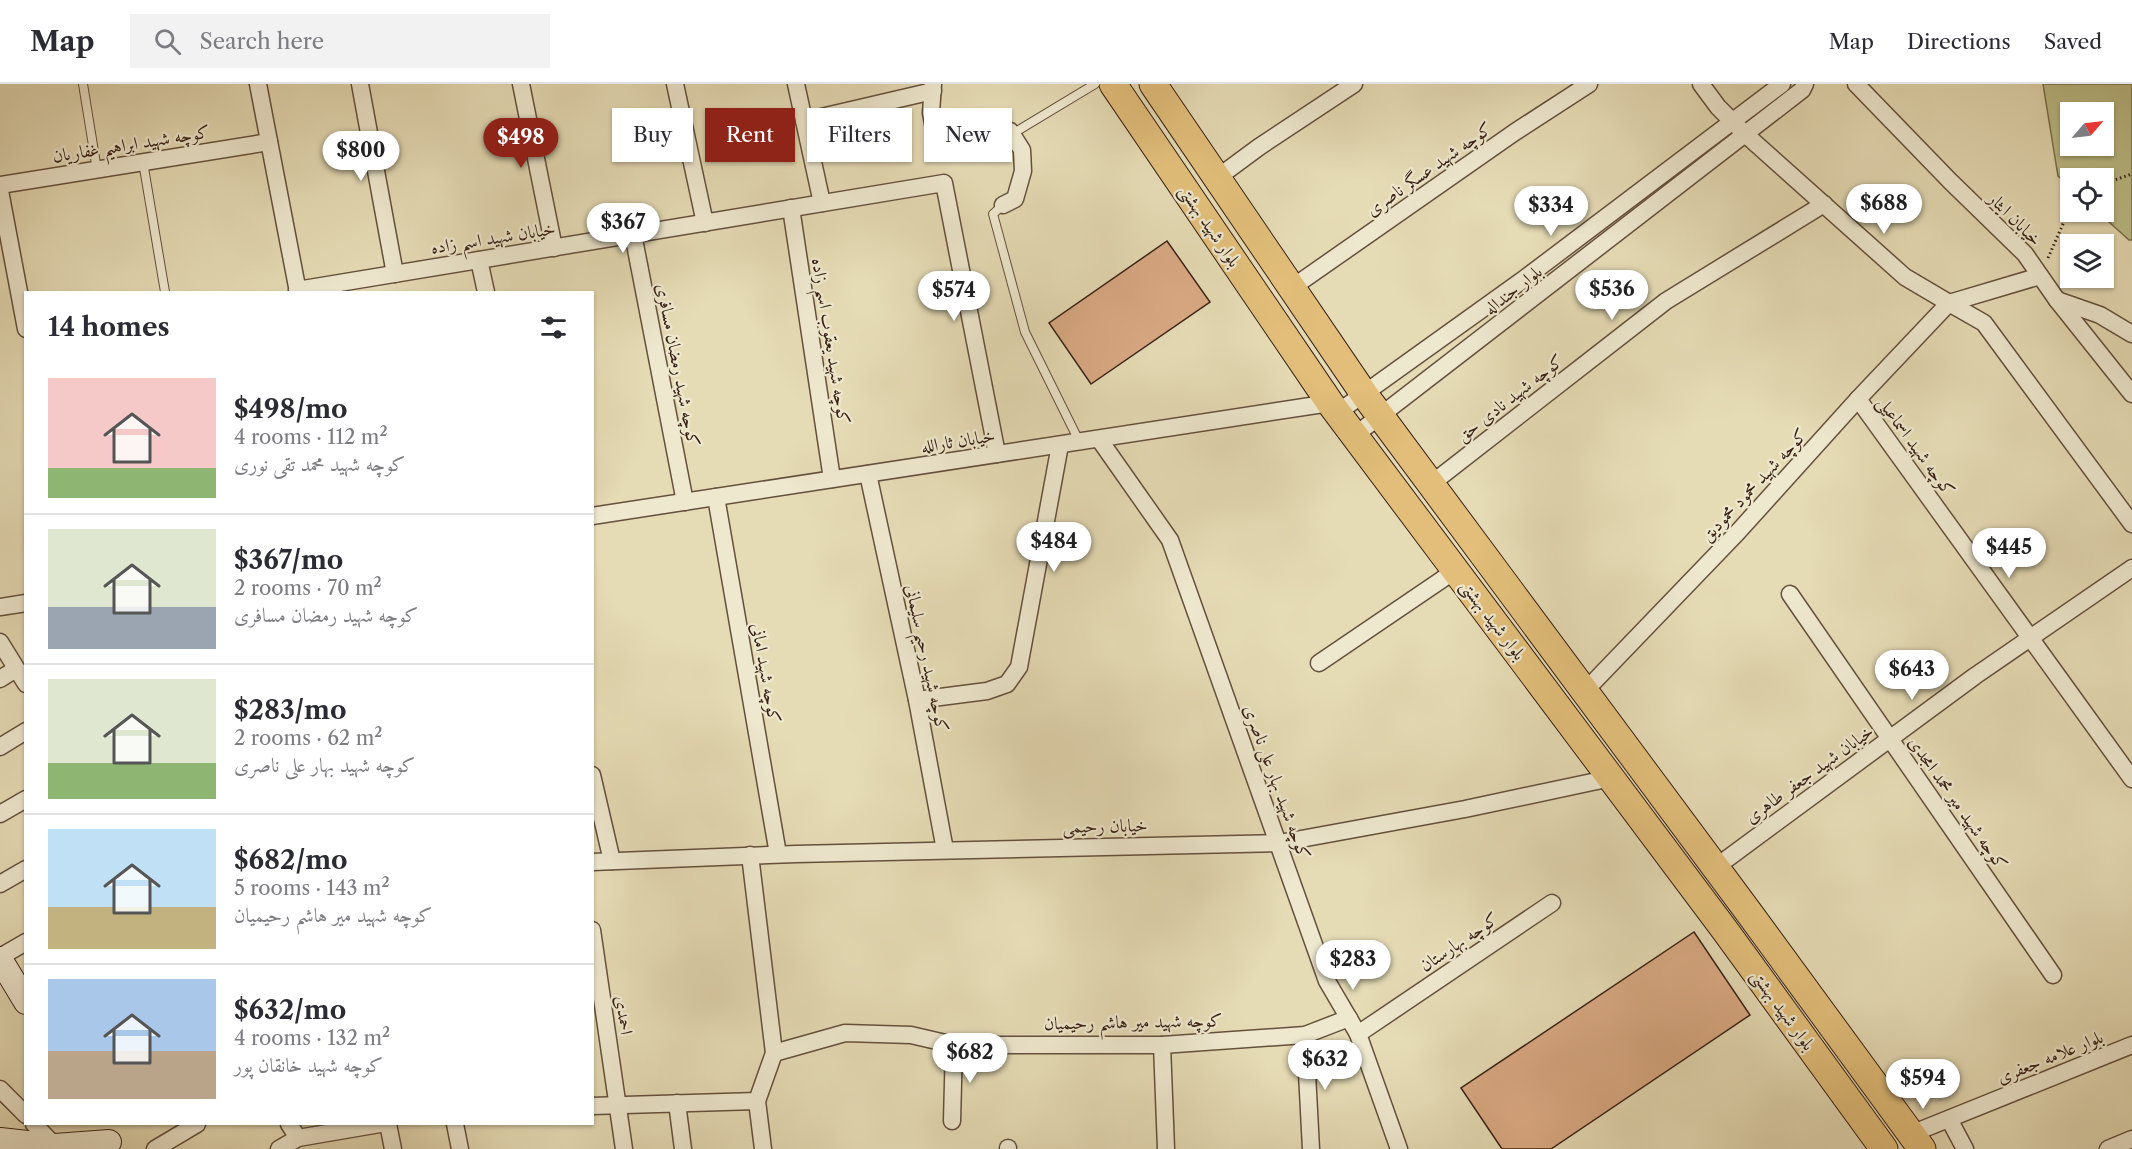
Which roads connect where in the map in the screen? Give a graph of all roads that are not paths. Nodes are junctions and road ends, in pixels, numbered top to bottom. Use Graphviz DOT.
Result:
graph roads {
  1 [pos="83,84"];
  2 [pos="258,84"];
  3 [pos="360,84"];
  4 [pos="521,84"];
  5 [pos="675,84"];
  6 [pos="796,84"];
  7 [pos="1095,84"];
  8 [pos="1113,84"];
  9 [pos="1153,84"];
  10 [pos="1354,84"];
  11 [pos="1590,84"];
  12 [pos="1701,84"];
  13 [pos="1782,84"];
  14 [pos="1805,84"];
  15 [pos="1856,84"];
  16 [pos="933,88"];
  17 [pos="932,108"];
  18 [pos="804,121"];
  19 [pos="1732,121"];
  20 [pos="1012,134"];
  21 [pos="1745,134"];
  22 [pos="269,142"];
  23 [pos="143,162"];
  24 [pos="97,170"];
  25 [pos="1217,178"];
  26 [pos="0,185"];
  27 [pos="0,191"];
  28 [pos="822,203"];
  29 [pos="1824,204"];
  30 [pos="1003,205"];
  31 [pos="791,208"];
  32 [pos="705,223"];
  33 [pos="633,234"];
  34 [pos="1582,235"];
  35 [pos="554,248"];
  36 [pos="1592,254"];
  37 [pos="479,260"];
  38 [pos="395,274"];
  39 [pos="2040,276"];
  40 [pos="1293,287"];
  41 [pos="165,291"];
  42 [pos="297,291"];
  43 [pos="486,291"];
  44 [pos="2057,300"];
  45 [pos="1949,303"];
  46 [pos="24,318"];
  47 [pos="2132,334"];
  48 [pos="1364,394"];
  49 [pos="2132,394"];
  50 [pos="1858,399"];
  51 [pos="1334,408"];
  52 [pos="1381,417"];
  53 [pos="1354,436"];
  54 [pos="1099,439"];
  55 [pos="1080,442"];
  56 [pos="1060,445"];
  57 [pos="997,454"];
  58 [pos="868,474"];
  59 [pos="832,479"];
  60 [pos="1431,484"];
  61 [pos="716,497"];
  62 [pos="685,502"];
  63 [pos="594,516"];
  64 [pos="2132,524"];
  65 [pos="2132,568"];
  66 [pos="1456,570"];
  67 [pos="1790,594"];
  68 [pos="24,603"];
  69 [pos="0,607"];
  70 [pos="2030,638"];
  71 [pos="0,642"];
  72 [pos="1319,663"];
  73 [pos="16,669"];
  74 [pos="0,679"];
  75 [pos="24,681"];
  76 [pos="1585,691"];
  77 [pos="917,700"];
  78 [pos="24,732"];
  79 [pos="1890,739"];
  80 [pos="0,747"];
  81 [pos="1611,778"];
  82 [pos="2132,779"];
  83 [pos="594,784"];
  84 [pos="24,800"];
  85 [pos="0,814"];
  86 [pos="1279,843"];
  87 [pos="945,850"];
  88 [pos="778,854"];
  89 [pos="750,855"];
  90 [pos="612,861"];
  91 [pos="594,862"];
  92 [pos="1716,867"];
  93 [pos="24,870"];
  94 [pos="0,884"];
  95 [pos="1552,903"];
  96 [pos="24,943"];
  97 [pos="594,944"];
  98 [pos="0,958"];
  99 [pos="2053,975"];
  100 [pos="24,999"];
  101 [pos="1349,1018"];
  102 [pos="1358,1034"];
  103 [pos="1305,1035"];
  104 [pos="954,1045"];
  105 [pos="1162,1045"];
  106 [pos="2132,1045"];
  107 [pos="774,1053"];
  108 [pos="0,1089"];
  109 [pos="757,1101"];
  110 [pos="676,1103"];
  111 [pos="594,1106"];
  112 [pos="618,1106"];
  113 [pos="24,1113"];
  114 [pos="1949,1119"];
  115 [pos="952,1121"];
  116 [pos="35,1125"];
  117 [pos="195,1125"];
  118 [pos="374,1125"];
  119 [pos="388,1125"];
  120 [pos="455,1125"];
  121 [pos="304,1136"];
  122 [pos="106,1138"];
  123 [pos="2132,1139"];
  124 [pos="0,1140"];
  125 [pos="1916,1141"];
  126 [pos="55,1146"];
  127 [pos="155,1149"];
  128 [pos="279,1149"];
  129 [pos="393,1149"];
  130 [pos="460,1149"];
  131 [pos="624,1149"];
  132 [pos="683,1149"];
  133 [pos="763,1149"];
  134 [pos="1166,1149"];
  135 [pos="1311,1149"];
  136 [pos="1399,1149"];
  137 [pos="1884,1149"];
  138 [pos="1965,1149"];
  139 [pos="2108,1149"];
  1 -- 24 [label="lane"];
  2 -- 22 [label="street"];
  3 -- 38 [label="street"];
  4 -- 35 [label="street"];
  5 -- 32 [label="street"];
  6 -- 18 [label="street"];
  7 -- 20 [label="lane"];
  8 -- 51 [label="main road, بلوار شهید بهشتی"];
  9 -- 25 [label="main road, بلوار شهید بهشتی"];
  10 -- 25 [label="street"];
  11 -- 40 [label="street, کوچه شهید عسگر ناصری"];
  12 -- 19 [label="street"];
  13 -- 19 [label="street, بلوار جنداله"];
  14 -- 21 [label="street, بلوار جنداله"];
  15 -- 39 [label="street, خیابان ایثار"];
  16 -- 17 [label="street"];
  16 -- 18 [label="street"];
  18 -- 28 [label="street"];
  19 -- 21 [label="street"];
  19 -- 34 [label="street, بلوار جنداله"];
  20 -- 30 [label="street"];
  21 -- 29 [label="street"];
  21 -- 36 [label="street, بلوار جنداله"];
  22 -- 23 [label="street, کوچه شهید ابراهیم غفاریان"];
  22 -- 42 [label="street"];
  23 -- 24 [label="street, کوچه شهید ابراهیم غفاریان"];
  23 -- 41 [label="lane"];
  24 -- 26 [label="street, کوچه شهید ابراهیم غفاریان"];
  25 -- 40 [label="main road, بلوار شهید بهشتی"];
  27 -- 46 [label="street"];
  28 -- 31 [label="street, خیابان شهید اسم زاده"];
  28 -- 57 [label="street, خیابان شهید اسم زاده"];
  29 -- 45 [label="street"];
  29 -- 60 [label="street, کوچه شهید نادی حق"];
  30 -- 55 [label="lane"];
  31 -- 32 [label="street, خیابان شهید اسم زاده"];
  31 -- 59 [label="street, کوچه شهید یعقوب اسم زاده"];
  32 -- 33 [label="street, خیابان شهید اسم زاده"];
  33 -- 35 [label="street, خیابان شهید اسم زاده"];
  33 -- 62 [label="street, کوچه شهید رمضان مسافری"];
  34 -- 36 [label="street"];
  34 -- 48 [label="street, بلوار جنداله"];
  35 -- 37 [label="street, خیابان شهید اسم زاده"];
  36 -- 52 [label="street, بلوار جنداله"];
  37 -- 38 [label="street, خیابان شهید اسم زاده"];
  37 -- 43 [label="street"];
  38 -- 42 [label="street, خیابان شهید اسم زاده"];
  39 -- 44 [label="street, خیابان ایثار"];
  39 -- 45 [label="street"];
  40 -- 48 [label="main road, بلوار شهید بهشتی"];
  44 -- 47 [label="street"];
  44 -- 49 [label="street, خیابان ایثار"];
  45 -- 50 [label="street, کوچه شهید محمود محمودیق"];
  45 -- 64 [label="street"];
  48 -- 51 [label="street, بلوار جنداله"];
  48 -- 52 [label="main road, بلوار شهید بهشتی"];
  50 -- 70 [label="street, کوچه شهید اسماعیلی"];
  50 -- 76 [label="street, کوچه شهید محمود محمودیق"];
  51 -- 53 [label="main road, بلوار شهید بهشتی"];
  51 -- 54 [label="street, خیابان ثارالله"];
  52 -- 53 [label="street, بلوار جنداله"];
  52 -- 60 [label="main road, بلوار شهید بهشتی"];
  53 -- 66 [label="main road, بلوار شهید بهشتی"];
  54 -- 55 [label="street, خیابان ثارالله"];
  54 -- 86 [label="street, کوچه شهید بهار علی ناصری"];
  55 -- 56 [label="street, خیابان ثارالله"];
  56 -- 57 [label="street, خیابان ثارالله"];
  56 -- 77 [label="street"];
  57 -- 58 [label="street, خیابان ثارالله"];
  58 -- 59 [label="street, خیابان ثارالله"];
  58 -- 77 [label="street, کوچه شهید رحیم سلیمانی"];
  59 -- 61 [label="street, خیابان ثارالله"];
  60 -- 76 [label="main road, بلوار شهید بهشتی"];
  61 -- 62 [label="street, خیابان ثارالله"];
  61 -- 88 [label="street, کوچه شهید امانی"];
  62 -- 63 [label="street, خیابان ثارالله"];
  65 -- 70 [label="street, خیابان شهید جعفر طاهری"];
  66 -- 72 [label="street"];
  66 -- 81 [label="main road, بلوار شهید بهشتی"];
  67 -- 79 [label="street, کوچه شهید میر محمد امجدی"];
  68 -- 69 [label="street"];
  70 -- 79 [label="street, خیابان شهید جعفر طاهری"];
  70 -- 82 [label="street, کوچه شهید اسماعیلی"];
  71 -- 73 [label="street"];
  73 -- 74 [label="street"];
  73 -- 75 [label="street"];
  76 -- 92 [label="main road, بلوار شهید بهشتی"];
  77 -- 87 [label="street, کوچه شهید رحیم سلیمانی"];
  78 -- 80 [label="street"];
  79 -- 92 [label="street, خیابان شهید جعفر طاهری"];
  79 -- 99 [label="street, کوچه شهید میر محمد امجدی"];
  81 -- 86 [label="street, خیابان رحیمی"];
  81 -- 137 [label="main road, بلوار شهید بهشتی"];
  83 -- 90 [label="street"];
  84 -- 85 [label="street"];
  86 -- 87 [label="street, خیابان رحیمی"];
  86 -- 101 [label="street, کوچه شهید بهار علی ناصری"];
  87 -- 88 [label="street, خیابان رحیمی"];
  88 -- 89 [label="street, خیابان رحیمی"];
  89 -- 90 [label="street, خیابان رحیمی"];
  89 -- 107 [label="street"];
  90 -- 91 [label="street, خیابان رحیمی"];
  92 -- 125 [label="main road, بلوار شهید بهشتی"];
  93 -- 94 [label="street"];
  95 -- 102 [label="street, کوچه بهارستان"];
  96 -- 98 [label="street"];
  97 -- 112 [label="street, احمدی"];
  98 -- 100 [label="street"];
  101 -- 102 [label="street, کوچه شهید بهار علی ناصری"];
  101 -- 103 [label="street, کوچه شهید میر هاشم رحیمیان"];
  102 -- 136 [label="street, کوچه شهید بهار علی ناصری"];
  103 -- 105 [label="street, کوچه شهید میر هاشم رحیمیان"];
  103 -- 135 [label="street"];
  104 -- 105 [label="street, کوچه شهید میر هاشم رحیمیان"];
  104 -- 107 [label="street, کوچه شهید میر هاشم رحیمیان"];
  104 -- 115 [label="street"];
  105 -- 134 [label="street"];
  106 -- 114 [label="street, بلوار علامه جعفری"];
  107 -- 109 [label="street"];
  108 -- 113 [label="street"];
  109 -- 110 [label="street"];
  109 -- 133 [label="street"];
  110 -- 112 [label="street"];
  110 -- 132 [label="street"];
  111 -- 112 [label="street"];
  112 -- 131 [label="street, احمدی"];
  114 -- 125 [label="street, بلوار علامه جعفری"];
  114 -- 138 [label="street"];
  116 -- 126 [label="street"];
  117 -- 127 [label="street"];
  118 -- 121 [label="street"];
  119 -- 129 [label="street"];
  120 -- 130 [label="street"];
  121 -- 128 [label="street"];
  122 -- 126 [label="street"];
  123 -- 139 [label="street"];
  124 -- 126 [label="street"];
}
